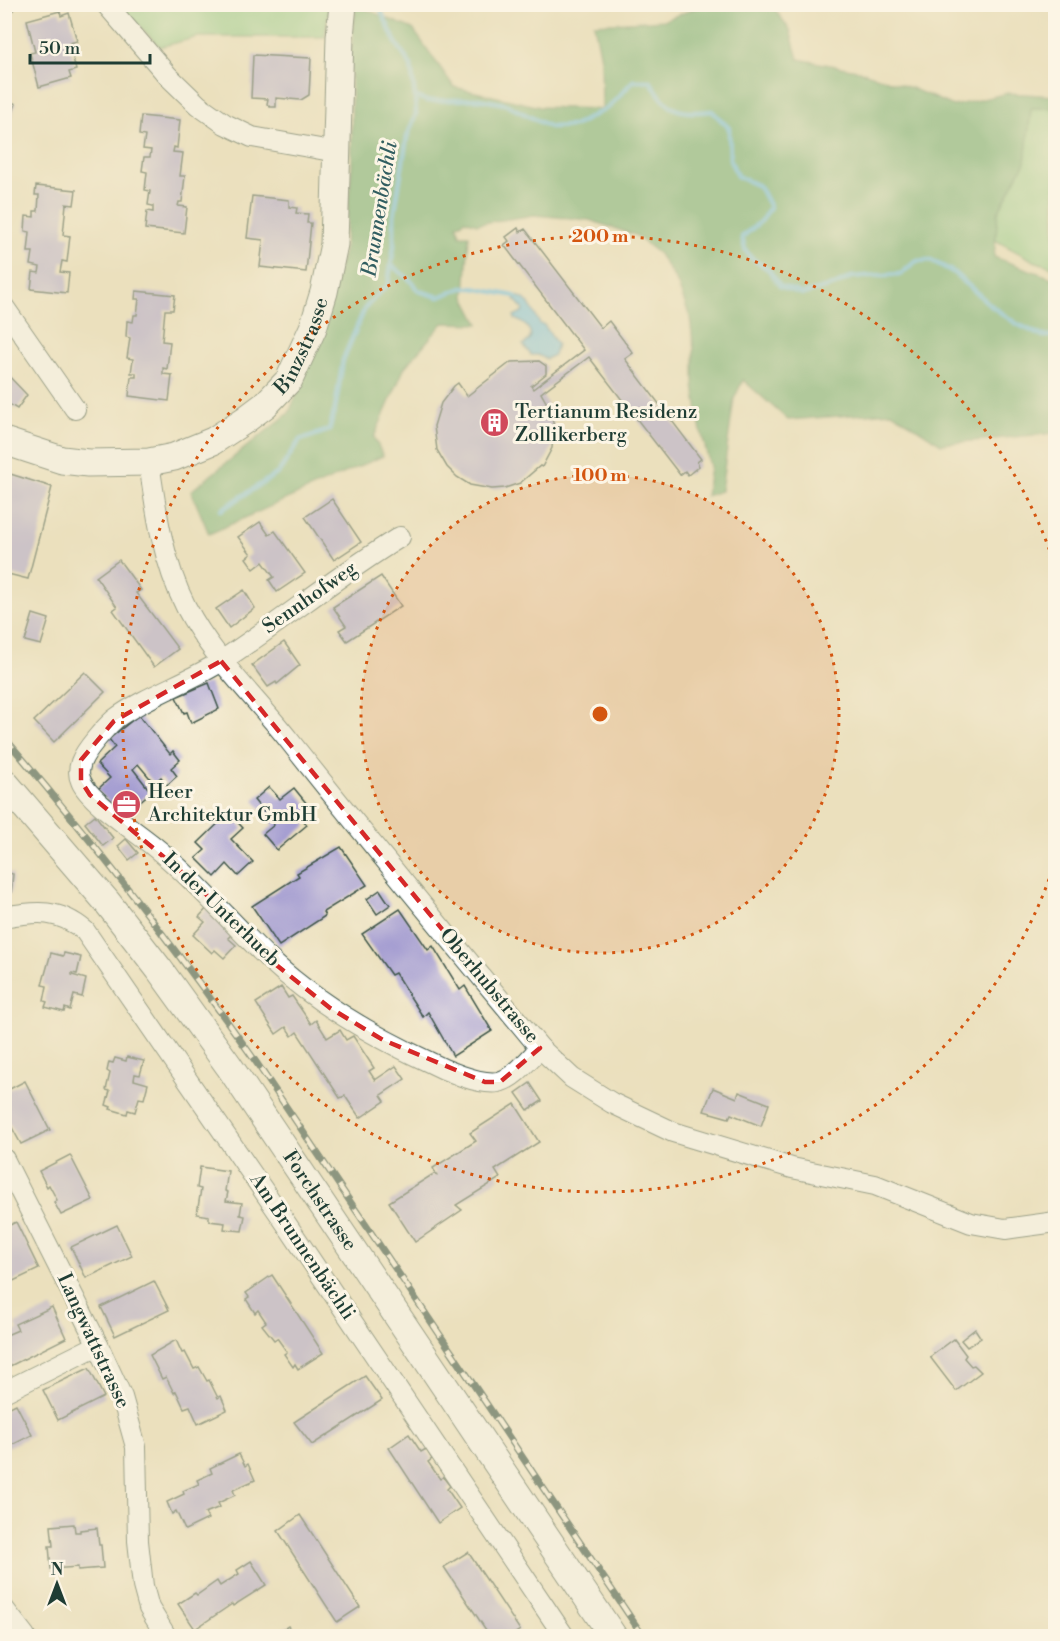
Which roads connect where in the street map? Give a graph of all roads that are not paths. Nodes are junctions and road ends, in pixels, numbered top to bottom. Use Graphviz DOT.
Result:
graph roads {
  1 [pos="106,4"];
  2 [pos="343,4"];
  3 [pos="337,152"];
  4 [pos="4,307"];
  5 [pos="75,409"];
  6 [pos="4,441"];
  7 [pos="149,462"];
  8 [pos="400,537"];
  9 [pos="220,661"];
  10 [pos="4,782"];
  11 [pos="4,916"];
  12 [pos="540,1048"];
  13 [pos="4,1159"];
  14 [pos="1056,1222"];
  15 [pos="98,1345"];
  16 [pos="4,1392"];
  17 [pos="4,1609"];
  18 [pos="25,1636"];
  19 [pos="166,1636"];
  20 [pos="564,1636"];
  21 [pos="613,1636"];
  1 -- 3 [label="street"];
  2 -- 3 [label="main road, Binzstrasse"];
  3 -- 7 [label="main road, Binzstrasse"];
  4 -- 5 [label="street"];
  6 -- 7 [label="main road, Binzstrasse"];
  7 -- 9 [label="street, Oberhubstrasse"];
  8 -- 9 [label="street, Sennhofweg"];
  9 -- 12 [label="street, Oberhubstrasse"];
  9 -- 12 [label="street, In der Unterhueb"];
  10 -- 21 [label="main road, Forchstrasse"];
  11 -- 20 [label="street, Am Brunnenbächli"];
  12 -- 14 [label="street, Oberhubstrasse"];
  13 -- 15 [label="street, Langwattstrasse"];
  15 -- 16 [label="street"];
  15 -- 19 [label="street, Langwattstrasse"];
  17 -- 18 [label="street"];
}
